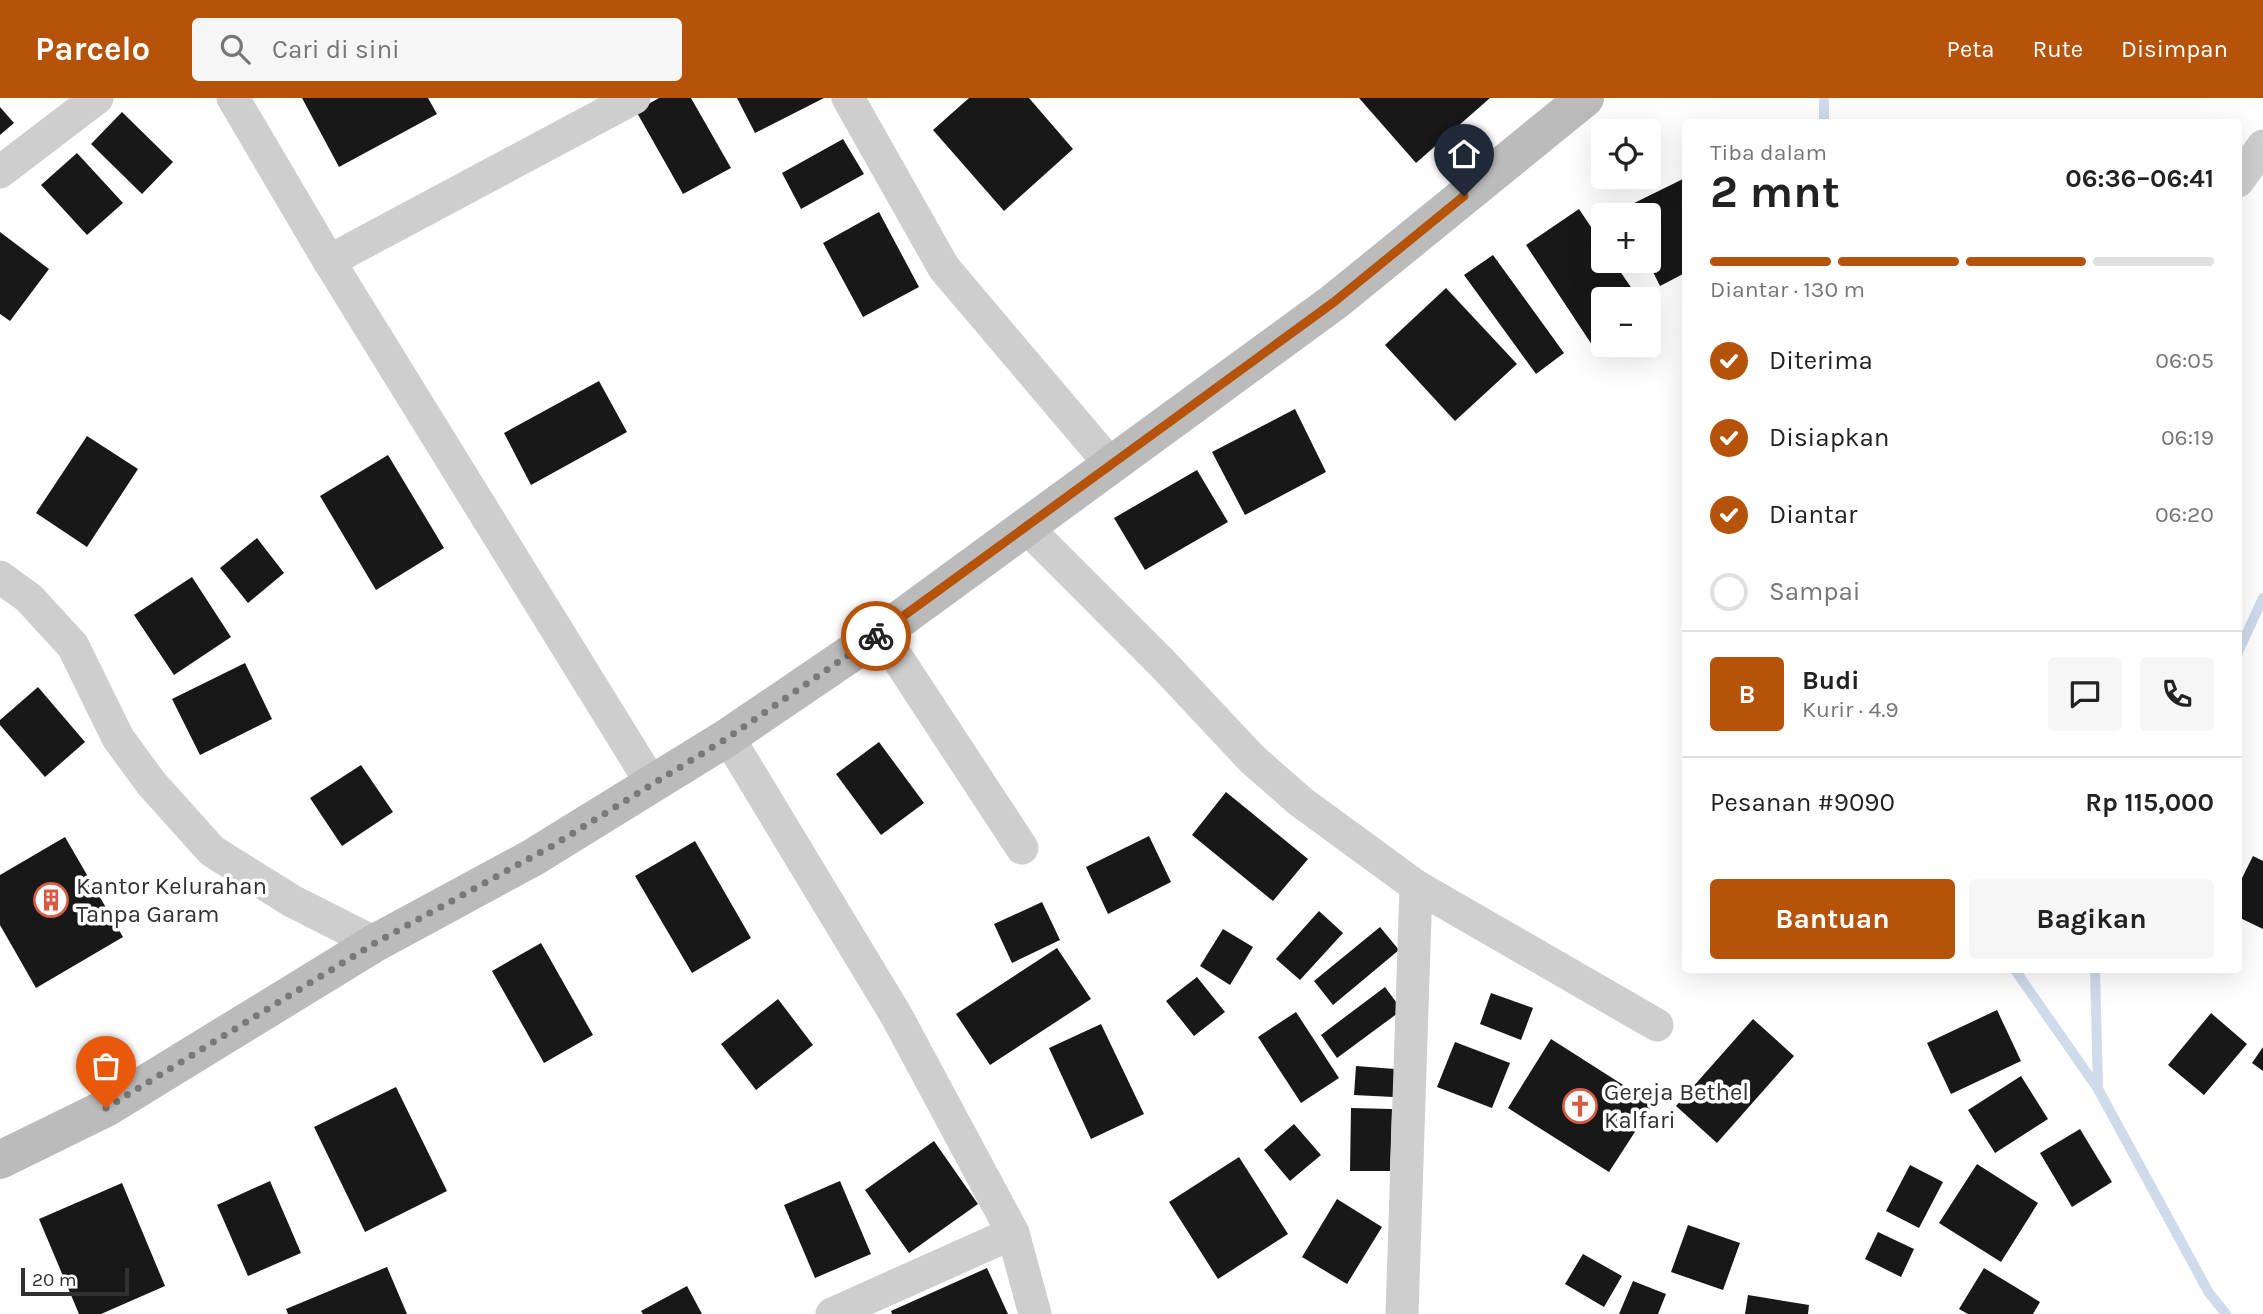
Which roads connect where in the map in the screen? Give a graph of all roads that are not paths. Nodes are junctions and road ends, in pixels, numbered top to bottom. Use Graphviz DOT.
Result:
graph roads {
  1 [pos="97,98"];
  2 [pos="233,98"];
  3 [pos="634,98"];
  4 [pos="848,98"];
  5 [pos="1574,101"];
  6 [pos="2263,146"];
  7 [pos="0,172"];
  8 [pos="2242,175"];
  9 [pos="329,261"];
  10 [pos="1111,465"];
  11 [pos="1026,527"];
  12 [pos="0,577"];
  13 [pos="881,633"];
  14 [pos="729,737"];
  15 [pos="652,784"];
  16 [pos="1022,848"];
  17 [pos="1416,886"];
  18 [pos="375,943"];
  19 [pos="1657,1025"];
  20 [pos="0,1160"];
  21 [pos="1013,1233"];
  22 [pos="832,1314"];
  23 [pos="1035,1314"];
  24 [pos="1402,1314"];
  1 -- 7 [label="street"];
  2 -- 9 [label="street"];
  3 -- 9 [label="street"];
  4 -- 10 [label="street"];
  5 -- 10 [label="street"];
  6 -- 8 [label="street"];
  9 -- 15 [label="street"];
  10 -- 11 [label="street"];
  11 -- 13 [label="street"];
  11 -- 17 [label="street"];
  12 -- 18 [label="street"];
  13 -- 14 [label="street"];
  13 -- 16 [label="street"];
  14 -- 15 [label="street"];
  14 -- 21 [label="street"];
  15 -- 18 [label="street"];
  17 -- 19 [label="street"];
  17 -- 24 [label="street"];
  18 -- 20 [label="street"];
  21 -- 22 [label="street"];
  21 -- 23 [label="street"];
}
